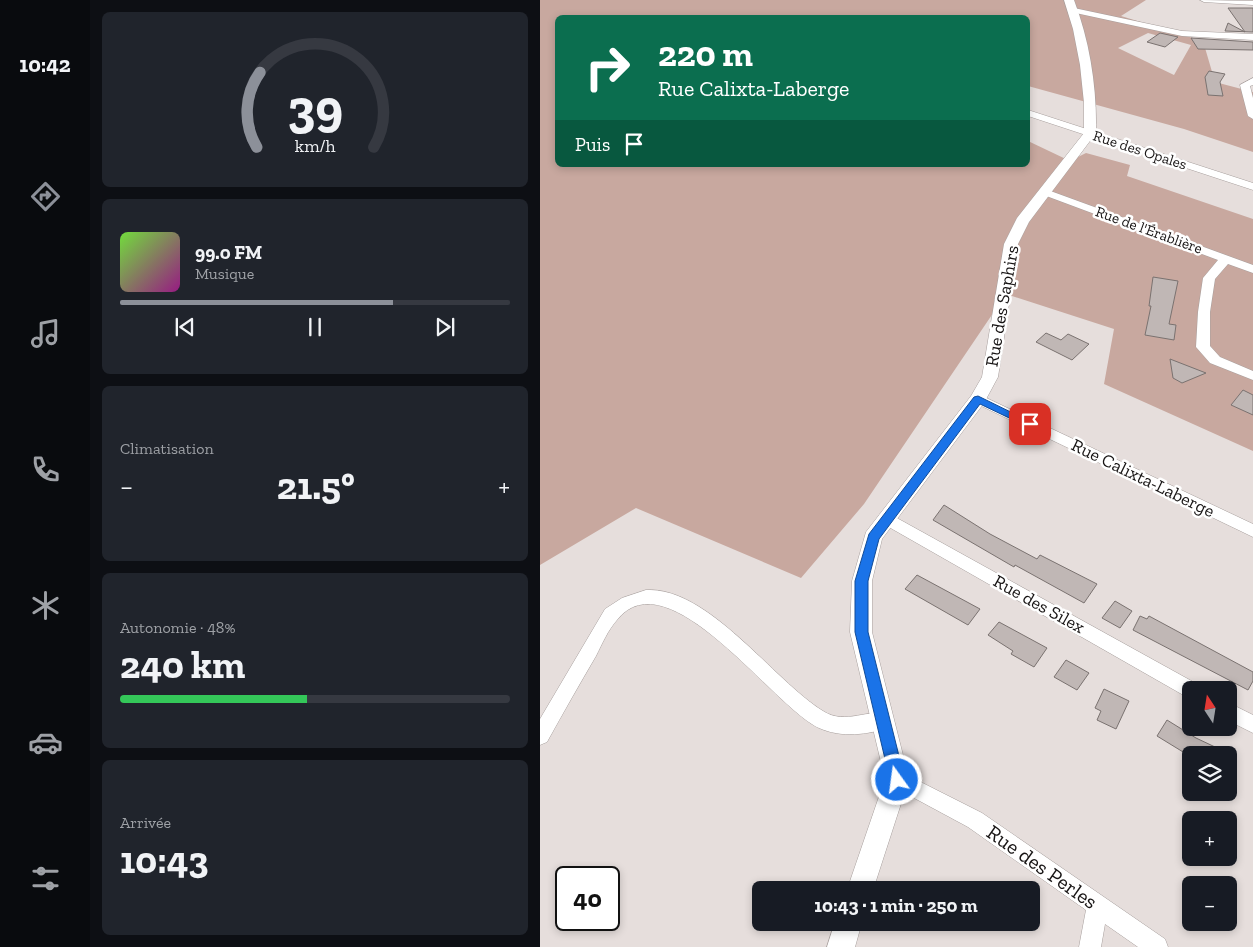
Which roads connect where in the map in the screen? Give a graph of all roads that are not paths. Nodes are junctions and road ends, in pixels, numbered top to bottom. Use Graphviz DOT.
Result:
graph roads {
  1 [pos="1204,0"];
  2 [pos="1253,3"];
  3 [pos="1071,5"];
  4 [pos="1253,37"];
  5 [pos="1253,81"];
  6 [pos="1030,114"];
  7 [pos="1253,116"];
  8 [pos="1090,133"];
  9 [pos="1253,187"];
  10 [pos="1045,192"];
  11 [pos="1226,259"];
  12 [pos="1253,268"];
  13 [pos="1253,376"];
  14 [pos="978,399"];
  15 [pos="886,518"];
  16 [pos="1253,531"];
  17 [pos="1182,685"];
  18 [pos="1238,716"];
  19 [pos="883,721"];
  20 [pos="1253,725"];
  21 [pos="540,736"];
  22 [pos="897,780"];
  23 [pos="863,881"];
  24 [pos="1098,905"];
  25 [pos="846,931"];
  26 [pos="841,947"];
  27 [pos="1090,947"];
  28 [pos="1157,947"];
  1 -- 2 [label="street"];
  3 -- 4 [label="street"];
  3 -- 8 [label="street"];
  5 -- 7 [label="street"];
  6 -- 8 [label="street, Rue des Opales"];
  8 -- 9 [label="street, Rue des Opales"];
  8 -- 10 [label="street, Rue des Saphirs"];
  10 -- 11 [label="street, Rue de l'Érablière"];
  10 -- 14 [label="street, Rue des Saphirs"];
  11 -- 12 [label="street, Rue de l'Érablière"];
  11 -- 13 [label="street"];
  14 -- 15 [label="street, Rue des Saphirs"];
  14 -- 16 [label="street, Rue Calixta-Laberge"];
  15 -- 17 [label="street, Rue des Silex"];
  15 -- 19 [label="street, Rue des Saphirs"];
  18 -- 20 [label="street"];
  19 -- 21 [label="street"];
  19 -- 22 [label="street, Rue des Saphirs"];
  22 -- 23 [label="street"];
  22 -- 24 [label="street, Rue des Perles"];
  24 -- 27 [label="street"];
  24 -- 28 [label="street, Rue des Perles"];
  25 -- 26 [label="street"];
}
